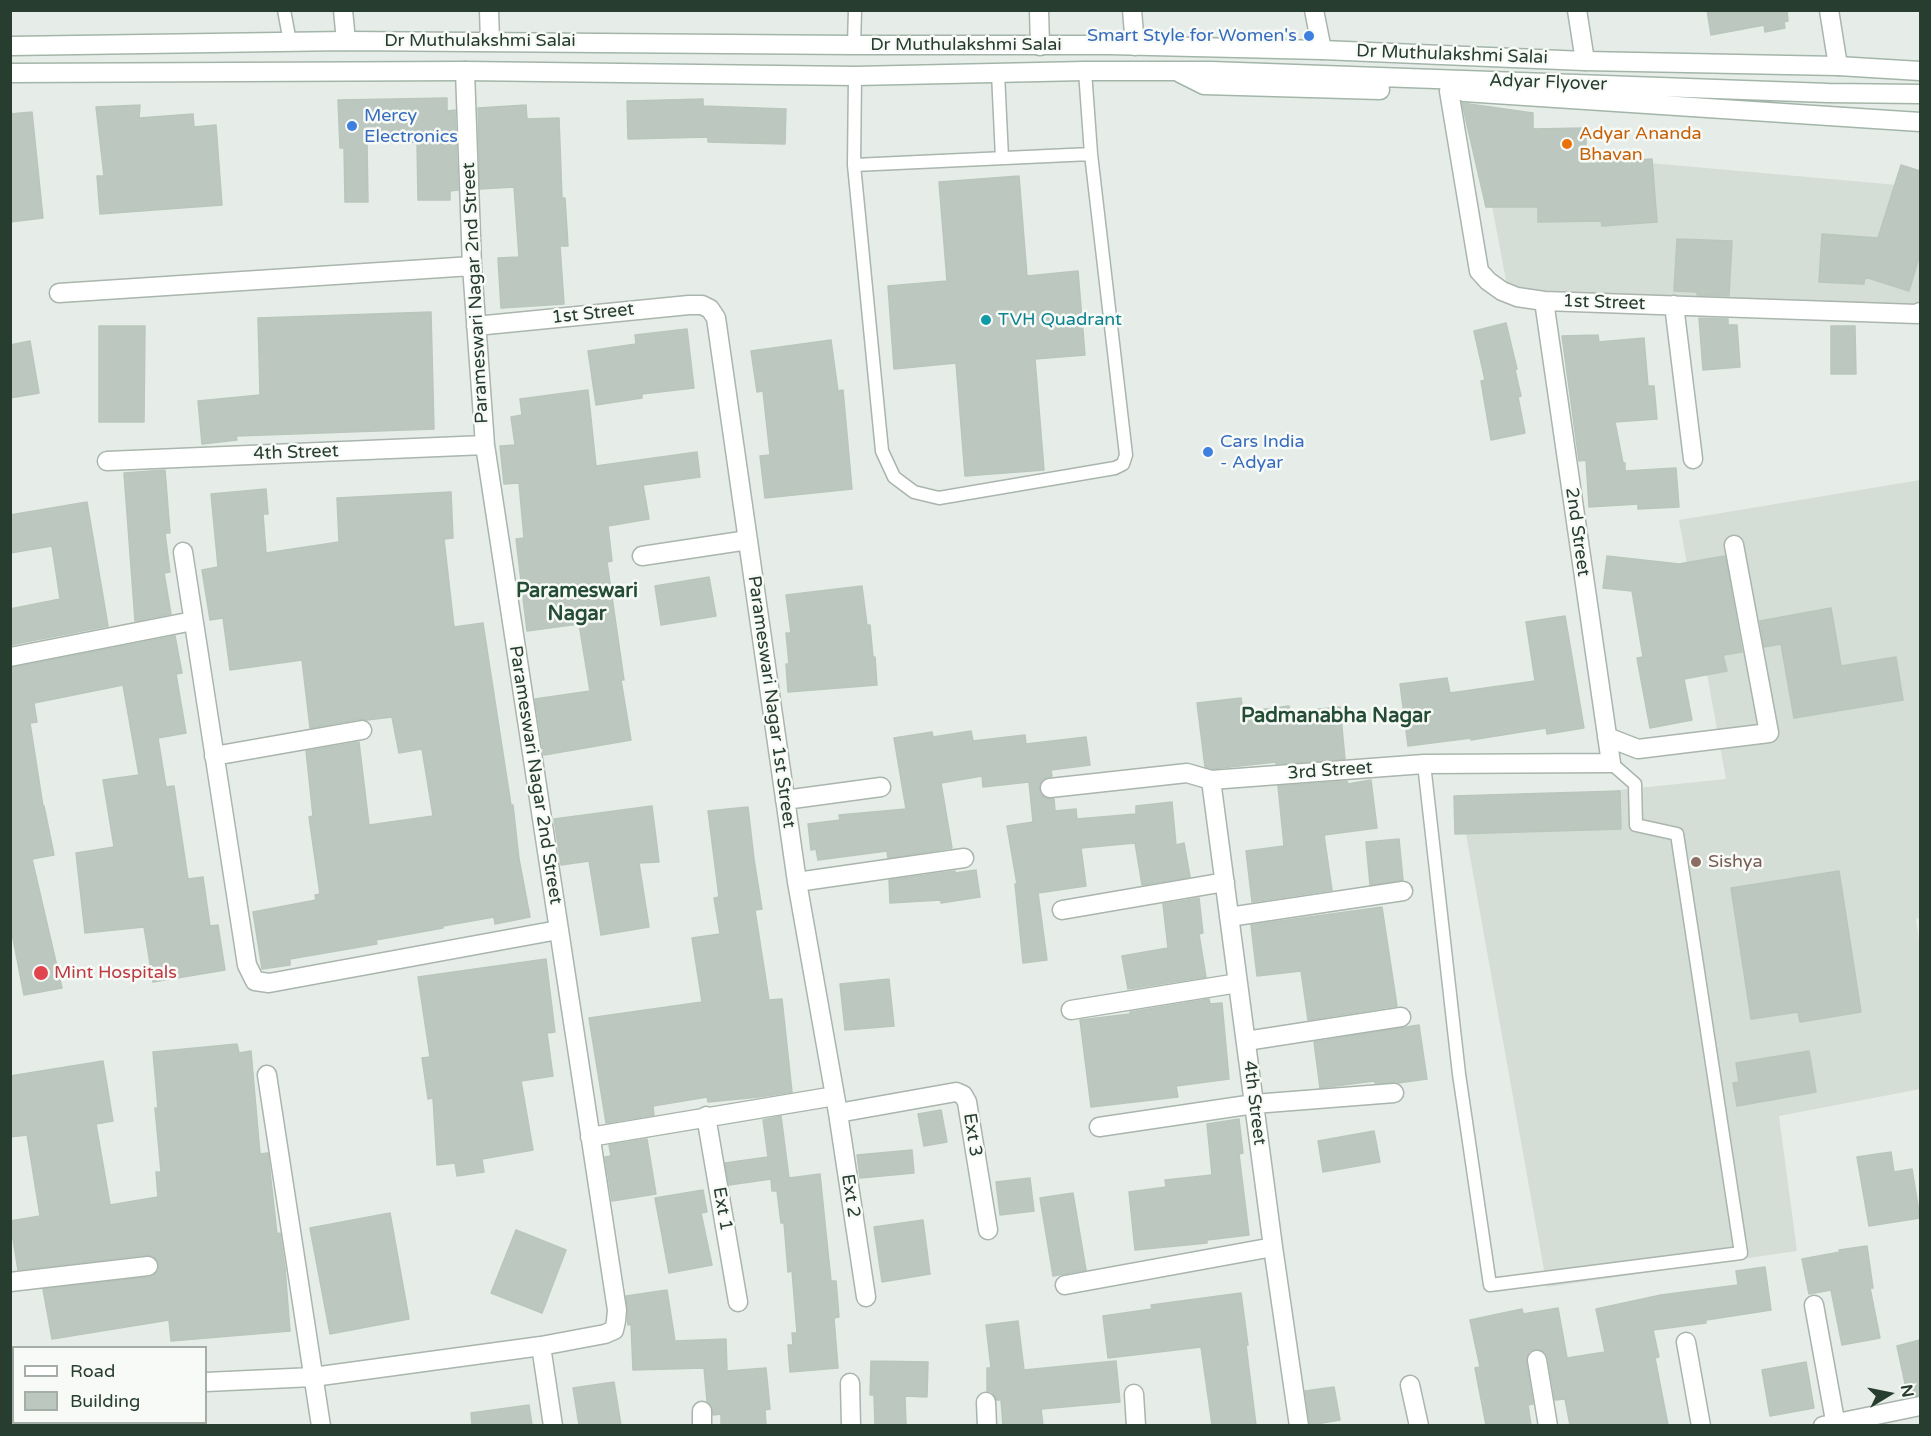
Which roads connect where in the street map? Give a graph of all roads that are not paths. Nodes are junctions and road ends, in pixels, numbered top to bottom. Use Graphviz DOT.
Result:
graph roads {
  1 [pos="284,10"];
  2 [pos="343,10"];
  3 [pos="489,10"];
  4 [pos="855,10"];
  5 [pos="1039,10"];
  6 [pos="1132,10"];
  7 [pos="1314,10"];
  8 [pos="1576,10"];
  9 [pos="1829,10"];
  10 [pos="346,41"];
  11 [pos="490,41"];
  12 [pos="290,42"];
  13 [pos="854,45"];
  14 [pos="10,46"];
  15 [pos="1040,46"];
  16 [pos="1136,46"];
  17 [pos="1322,50"];
  18 [pos="1585,61"];
  19 [pos="1838,66"];
  20 [pos="465,71"];
  21 [pos="1085,71"];
  22 [pos="1176,71"];
  23 [pos="1920,71"];
  24 [pos="10,73"];
  25 [pos="998,73"];
  26 [pos="855,75"];
  27 [pos="1449,91"];
  28 [pos="1920,94"];
  29 [pos="1920,123"];
  30 [pos="1091,154"];
  31 [pos="1002,158"];
  32 [pos="854,165"];
  33 [pos="472,266"];
  34 [pos="59,293"];
  35 [pos="1544,301"];
  36 [pos="1674,305"];
  37 [pos="710,309"];
  38 [pos="1920,312"];
  39 [pos="476,326"];
  40 [pos="485,445"];
  41 [pos="1693,459"];
  42 [pos="107,461"];
  43 [pos="748,540"];
  44 [pos="1734,545"];
  45 [pos="183,552"];
  46 [pos="642,556"];
  47 [pos="193,621"];
  48 [pos="10,657"];
  49 [pos="362,730"];
  50 [pos="1607,737"];
  51 [pos="214,756"];
  52 [pos="1611,763"];
  53 [pos="1424,764"];
  54 [pos="1211,780"];
  55 [pos="881,787"];
  56 [pos="1050,788"];
  57 [pos="785,800"];
  58 [pos="964,858"];
  59 [pos="797,882"];
  60 [pos="1225,882"];
  61 [pos="1402,891"];
  62 [pos="1062,910"];
  63 [pos="1229,917"];
  64 [pos="558,930"];
  65 [pos="1238,983"];
  66 [pos="1071,1010"];
  67 [pos="1401,1017"];
  68 [pos="1246,1041"];
  69 [pos="267,1075"];
  70 [pos="1394,1092"];
  71 [pos="1254,1104"];
  72 [pos="836,1105"];
  73 [pos="706,1116"];
  74 [pos="1099,1126"];
  75 [pos="590,1137"];
  76 [pos="988,1230"];
  77 [pos="1273,1247"];
  78 [pos="148,1266"];
  79 [pos="10,1282"];
  80 [pos="1065,1285"];
  81 [pos="866,1297"];
  82 [pos="738,1302"];
  83 [pos="1814,1305"];
  84 [pos="1686,1342"];
  85 [pos="541,1346"];
  86 [pos="1537,1360"];
  87 [pos="314,1377"];
  88 [pos="207,1382"];
  89 [pos="850,1383"];
  90 [pos="1410,1384"];
  91 [pos="1134,1394"];
  92 [pos="986,1402"];
  93 [pos="1920,1406"];
  94 [pos="321,1425"];
  95 [pos="553,1425"];
  96 [pos="851,1425"];
  97 [pos="987,1425"];
  98 [pos="1136,1425"];
  99 [pos="1299,1425"];
  100 [pos="1419,1425"];
  101 [pos="1548,1425"];
  102 [pos="1701,1425"];
  103 [pos="1831,1425"];
  1 -- 12 [label="lane"];
  2 -- 10 [label="street"];
  3 -- 11 [label="street"];
  4 -- 13 [label="lane"];
  5 -- 15 [label="street"];
  6 -- 16 [label="street"];
  7 -- 17 [label="street"];
  8 -- 18 [label="street"];
  9 -- 19 [label="street"];
  10 -- 11 [label="street, Dr Muthulakshmi Salai"];
  10 -- 12 [label="street, Dr Muthulakshmi Salai"];
  11 -- 13 [label="street, Dr Muthulakshmi Salai"];
  12 -- 14 [label="street, Dr Muthulakshmi Salai"];
  13 -- 15 [label="street, Dr Muthulakshmi Salai"];
  15 -- 16 [label="street, Dr Muthulakshmi Salai"];
  16 -- 17 [label="street, Dr Muthulakshmi Salai"];
  17 -- 18 [label="street, Dr Muthulakshmi Salai"];
  18 -- 19 [label="street, Dr Muthulakshmi Salai"];
  19 -- 23 [label="street, Dr Muthulakshmi Salai"];
  20 -- 24 [label="street, Dr Muthulakshmi Salai"];
  20 -- 26 [label="street, Dr Muthulakshmi Salai"];
  20 -- 33 [label="street, Parameswari Nagar 2nd Street"];
  21 -- 22 [label="street, Dr Muthulakshmi Salai"];
  21 -- 25 [label="street, Dr Muthulakshmi Salai"];
  21 -- 30 [label="lane"];
  22 -- 27 [label="street"];
  22 -- 28 [label="street, Adyar Flyover"];
  25 -- 26 [label="street, Dr Muthulakshmi Salai"];
  25 -- 31 [label="lane"];
  26 -- 32 [label="lane"];
  27 -- 29 [label="street"];
  27 -- 35 [label="street, 1st Street"];
  30 -- 31 [label="lane"];
  30 -- 32 [label="lane"];
  31 -- 32 [label="lane"];
  33 -- 34 [label="street"];
  33 -- 39 [label="street, Parameswari Nagar 2nd Street"];
  35 -- 36 [label="street, 1st Street"];
  35 -- 50 [label="street, 2nd Street"];
  36 -- 38 [label="street, 1st Street"];
  36 -- 41 [label="street"];
  37 -- 39 [label="street, 1st Street"];
  37 -- 43 [label="street, Parameswari Nagar 1st Street"];
  39 -- 40 [label="street, Parameswari Nagar 2nd Street"];
  40 -- 42 [label="street, 4th Street"];
  40 -- 64 [label="street, Parameswari Nagar 2nd Street"];
  43 -- 46 [label="street"];
  43 -- 57 [label="street, Parameswari Nagar 1st Street"];
  44 -- 50 [label="street"];
  45 -- 47 [label="street"];
  47 -- 48 [label="street"];
  47 -- 51 [label="street"];
  49 -- 51 [label="street"];
  50 -- 52 [label="street, 2nd Street"];
  51 -- 64 [label="street"];
  52 -- 53 [label="street, 3rd Street"];
  52 -- 53 [label="lane"];
  53 -- 54 [label="street, 3rd Street"];
  54 -- 56 [label="street, 3rd Street"];
  54 -- 60 [label="street, 4th Street"];
  55 -- 57 [label="street"];
  57 -- 59 [label="street, Parameswari Nagar 1st Street"];
  58 -- 59 [label="street"];
  59 -- 72 [label="street, Parameswari Nagar 1st Street"];
  60 -- 62 [label="street"];
  60 -- 63 [label="street, 4th Street"];
  61 -- 63 [label="street"];
  63 -- 65 [label="street, 4th Street"];
  64 -- 75 [label="street, Parameswari Nagar 2nd Street"];
  65 -- 66 [label="street"];
  65 -- 68 [label="street, 4th Street"];
  67 -- 68 [label="street"];
  68 -- 71 [label="street, 4th Street"];
  69 -- 87 [label="street"];
  70 -- 71 [label="street"];
  71 -- 74 [label="street"];
  71 -- 77 [label="street, 4th Street"];
  72 -- 73 [label="street"];
  72 -- 76 [label="street, Ext 3"];
  72 -- 81 [label="street, Ext 2"];
  73 -- 75 [label="street"];
  73 -- 82 [label="street, Ext 1"];
  75 -- 85 [label="street, Parameswari Nagar 2nd Street"];
  77 -- 80 [label="street"];
  77 -- 99 [label="street, 4th Street"];
  78 -- 79 [label="street"];
  83 -- 103 [label="street"];
  84 -- 102 [label="street"];
  85 -- 87 [label="street"];
  85 -- 95 [label="street"];
  86 -- 101 [label="street"];
  87 -- 88 [label="street"];
  87 -- 94 [label="street"];
  89 -- 96 [label="street"];
  90 -- 100 [label="street"];
  91 -- 98 [label="street"];
  92 -- 97 [label="street"];
  93 -- 103 [label="street"];
}
